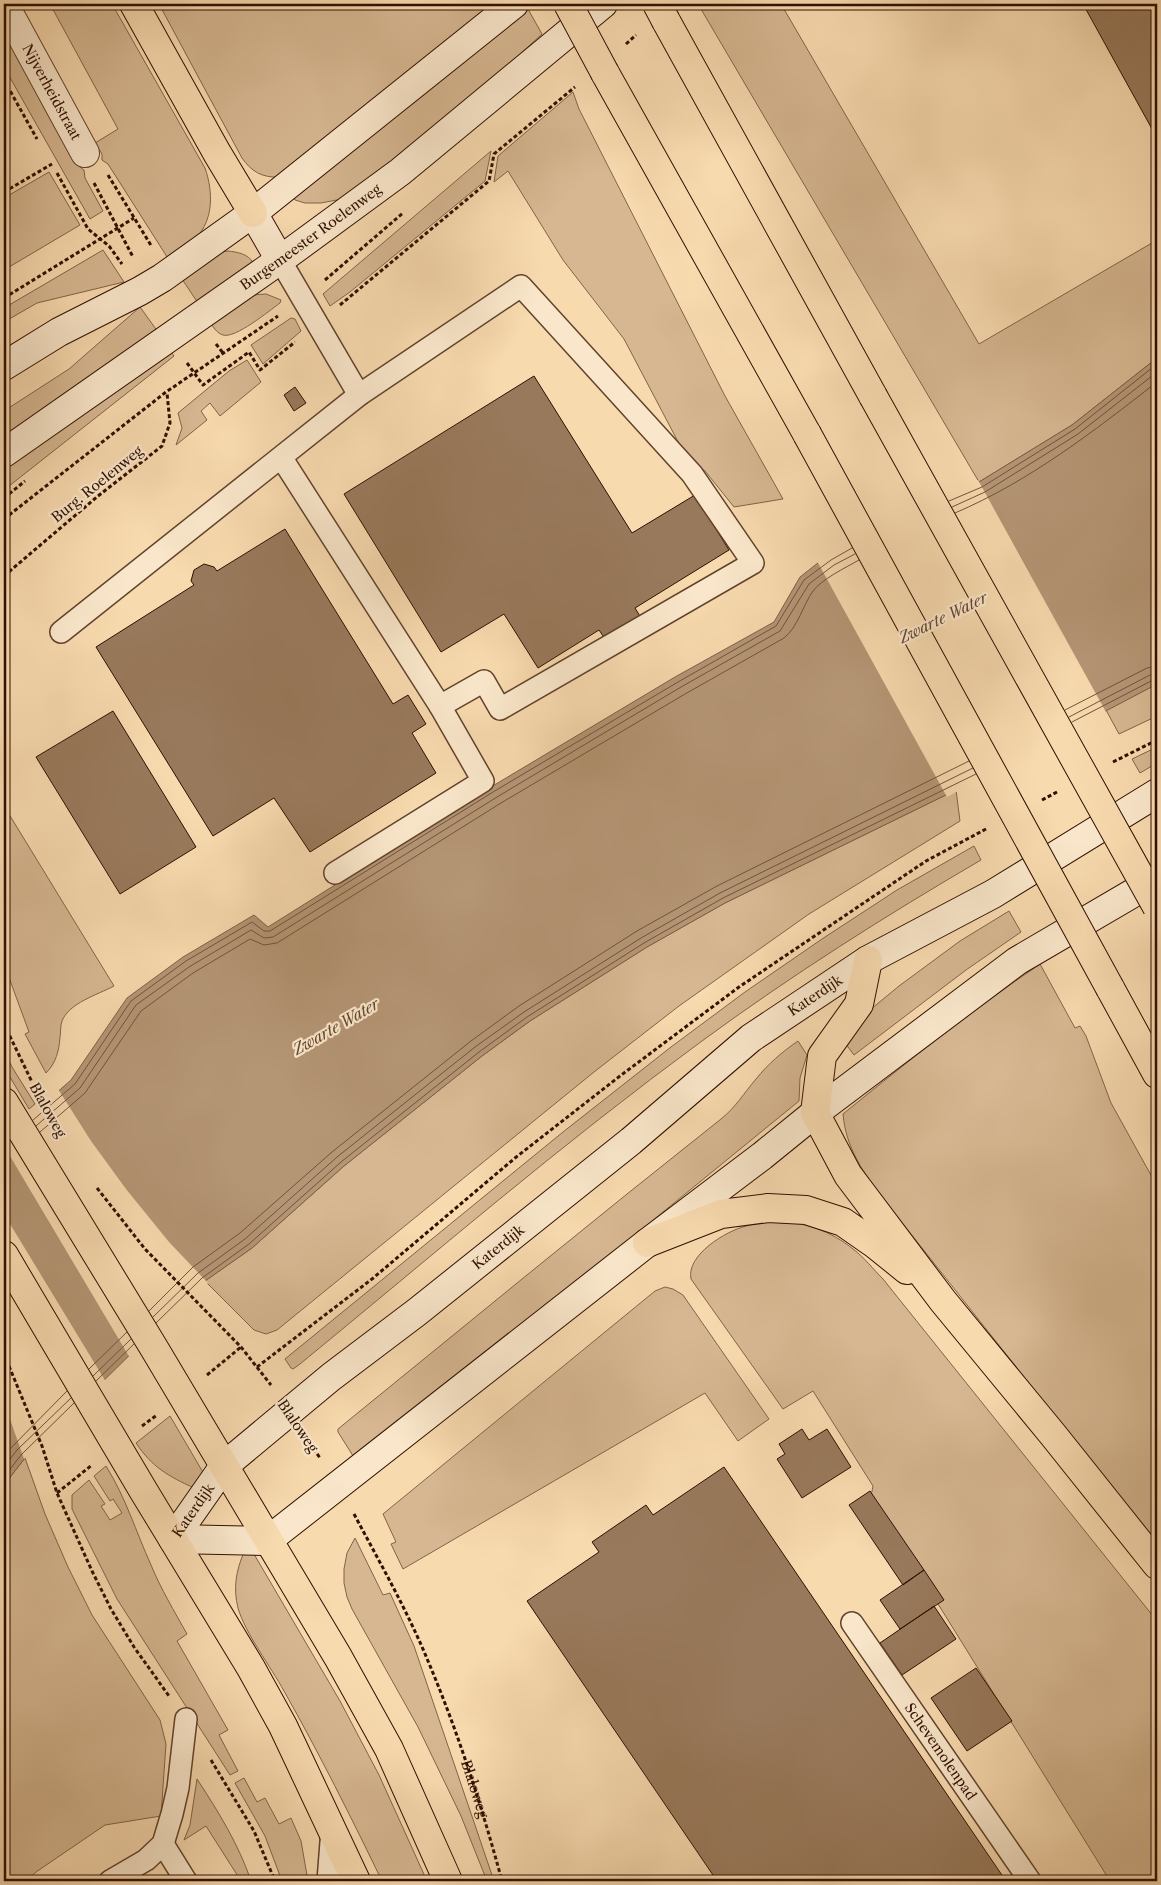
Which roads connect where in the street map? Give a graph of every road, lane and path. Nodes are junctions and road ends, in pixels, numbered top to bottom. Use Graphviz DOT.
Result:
graph roads {
  1 [pos="4,4"];
  2 [pos="134,4"];
  3 [pos="514,4"];
  4 [pos="568,4"];
  5 [pos="603,4"];
  6 [pos="662,12"];
  7 [pos="637,35"];
  8 [pos="622,48"];
  9 [pos="4,80"];
  10 [pos="577,85"];
  11 [pos="38,139"];
  12 [pos="47,156"];
  13 [pos="52,164"];
  14 [pos="88,165"];
  15 [pos="108,174"];
  16 [pos="4,192"];
  17 [pos="120,196"];
  18 [pos="253,213"];
  19 [pos="134,218"];
  20 [pos="119,228"];
  21 [pos="102,239"];
  22 [pos="132,254"];
  23 [pos="280,260"];
  24 [pos="140,291"];
  25 [pos="4,298"];
  26 [pos="303,299"];
  27 [pos="318,324"];
  28 [pos="170,336"];
  29 [pos="4,366"];
  30 [pos="194,373"];
  31 [pos="166,392"];
  32 [pos="359,395"];
  33 [pos="4,453"];
  34 [pos="281,457"];
  35 [pos="27,479"];
  36 [pos="4,498"];
  37 [pos="4,519"];
  38 [pos="4,576"];
  39 [pos="61,632"];
  40 [pos="440,706"];
  41 [pos="1157,740"];
  42 [pos="1106,766"];
  43 [pos="1063,789"];
  44 [pos="1157,793"];
  45 [pos="1037,802"];
  46 [pos="995,825"];
  47 [pos="335,874"];
  48 [pos="1157,879"];
  49 [pos="1157,907"];
  50 [pos="868,960"];
  51 [pos="4,1024"];
  52 [pos="1157,1074"];
  53 [pos="32,1083"];
  54 [pos="9,1111"];
  55 [pos="815,1113"];
  56 [pos="95,1185"];
  57 [pos="647,1243"];
  58 [pos="4,1256"];
  59 [pos="944,1301"];
  60 [pos="241,1347"];
  61 [pos="4,1354"];
  62 [pos="258,1367"];
  63 [pos="181,1395"];
  64 [pos="288,1412"];
  65 [pos="117,1447"];
  66 [pos="224,1466"];
  67 [pos="339,1485"];
  68 [pos="58,1493"];
  69 [pos="173,1539"];
  70 [pos="267,1541"];
  71 [pos="1157,1564"];
  72 [pos="852,1623"];
  73 [pos="186,1720"];
  74 [pos="332,1829"];
  75 [pos="163,1844"];
  76 [pos="110,1881"];
  77 [pos="186,1881"];
  78 [pos="275,1881"];
  79 [pos="328,1881"];
  80 [pos="356,1881"];
  81 [pos="448,1881"];
  82 [pos="502,1881"];
  83 [pos="1030,1881"];
  1 -- 14 [label="main road, Nijverheidstraat"];
  2 -- 18 [label="main road"];
  3 -- 18 [label="main road"];
  4 -- 52 [label="main road, bridge"];
  5 -- 23 [label="main road, Burgemeester Roelenweg"];
  6 -- 49 [label="main road, bridge"];
  7 -- 8 [label="path"];
  9 -- 11 [label="path"];
  10 -- 27 [label="path"];
  12 -- 13 [label="path"];
  13 -- 16 [label="path"];
  13 -- 21 [label="path"];
  14 -- 20 [label="path"];
  15 -- 17 [label="path"];
  18 -- 23 [label="main road"];
  18 -- 24 [label="main road"];
  19 -- 20 [label="path"];
  20 -- 21 [label="path"];
  20 -- 22 [label="path"];
  21 -- 24 [label="path"];
  21 -- 25 [label="path"];
  23 -- 26 [label="lane"];
  23 -- 28 [label="main road, Burgemeester Roelenweg"];
  24 -- 29 [label="main road"];
  26 -- 27 [label="lane"];
  26 -- 30 [label="path, Burg. Roelenweg"];
  27 -- 30 [label="path"];
  27 -- 32 [label="lane"];
  28 -- 30 [label="path"];
  28 -- 33 [label="main road, Burgemeester Roelenweg"];
  30 -- 31 [label="path, Burg. Roelenweg"];
  31 -- 37 [label="path, Burg. Roelenweg"];
  31 -- 38 [label="path, Burg. Roelenweg"];
  32 -- 34 [label="lane"];
  32 -- 40 [label="lane"];
  34 -- 39 [label="lane"];
  34 -- 40 [label="lane"];
  35 -- 36 [label="path"];
  40 -- 47 [label="lane"];
  41 -- 42 [label="path"];
  43 -- 45 [label="path"];
  44 -- 50 [label="main road, Katerdijk"];
  46 -- 62 [label="path"];
  48 -- 55 [label="main road"];
  50 -- 55 [label="main road"];
  50 -- 64 [label="main road, Katerdijk"];
  51 -- 53 [label="path, Blaloweg"];
  54 -- 63 [label="main road"];
  55 -- 57 [label="main road"];
  55 -- 59 [label="main road"];
  56 -- 60 [label="path, Blaloweg"];
  57 -- 59 [label="main road"];
  57 -- 67 [label="main road"];
  58 -- 65 [label="main road"];
  59 -- 71 [label="main road"];
  60 -- 62 [label="path, Blaloweg"];
  60 -- 63 [label="path"];
  61 -- 68 [label="path"];
  62 -- 64 [label="path, Blaloweg"];
  63 -- 65 [label="path"];
  63 -- 66 [label="main road"];
  64 -- 66 [label="main road, Katerdijk"];
  64 -- 67 [label="path, Blaloweg"];
  65 -- 68 [label="path"];
  65 -- 69 [label="main road"];
  66 -- 69 [label="main road, Katerdijk"];
  66 -- 70 [label="main road"];
  67 -- 70 [label="main road"];
  67 -- 82 [label="path, Blaloweg"];
  68 -- 73 [label="path"];
  69 -- 70 [label="main road, Katerdijk"];
  69 -- 74 [label="main road"];
  70 -- 81 [label="main road"];
  72 -- 83 [label="lane, Schevemolenpad"];
  73 -- 75 [label="lane"];
  73 -- 78 [label="path"];
  74 -- 79 [label="lane"];
  74 -- 80 [label="main road"];
  75 -- 76 [label="lane"];
  75 -- 77 [label="lane"];
}
